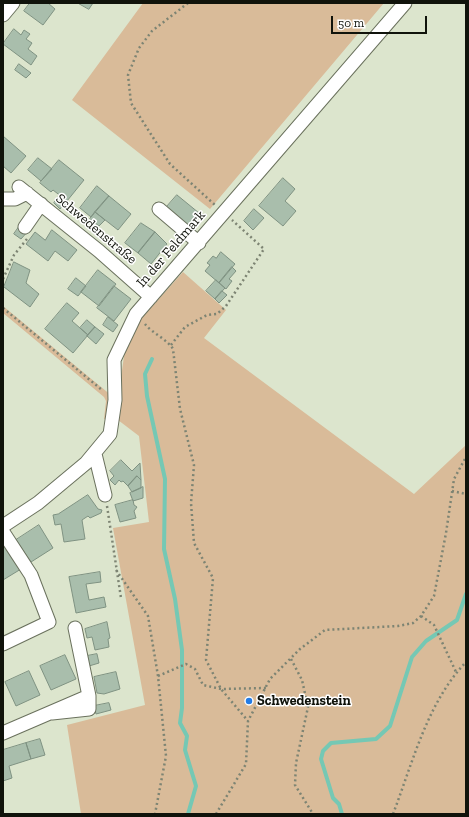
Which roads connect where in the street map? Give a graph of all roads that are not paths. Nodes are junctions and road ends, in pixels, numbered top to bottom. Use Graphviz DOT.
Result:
graph roads {
  1 [pos="13,3"];
  2 [pos="405,3"];
  3 [pos="3,15"];
  4 [pos="3,199"];
  5 [pos="41,204"];
  6 [pos="159,209"];
  7 [pos="27,232"];
  8 [pos="198,243"];
  9 [pos="151,297"];
  10 [pos="95,454"];
  11 [pos="105,495"];
  12 [pos="3,526"];
  13 [pos="3,532"];
  14 [pos="75,628"];
  15 [pos="3,644"];
  16 [pos="3,733"];
  1 -- 3 [label="street"];
  2 -- 8 [label="street, In der Feldmark"];
  4 -- 5 [label="street, Schwedenstraße"];
  5 -- 7 [label="street"];
  5 -- 9 [label="street, Schwedenstraße"];
  6 -- 8 [label="street"];
  8 -- 9 [label="street, In der Feldmark"];
  9 -- 10 [label="street, In der Feldmark"];
  10 -- 11 [label="street"];
  10 -- 12 [label="street, In der Feldmark"];
  13 -- 15 [label="street"];
  14 -- 16 [label="street"];
}
